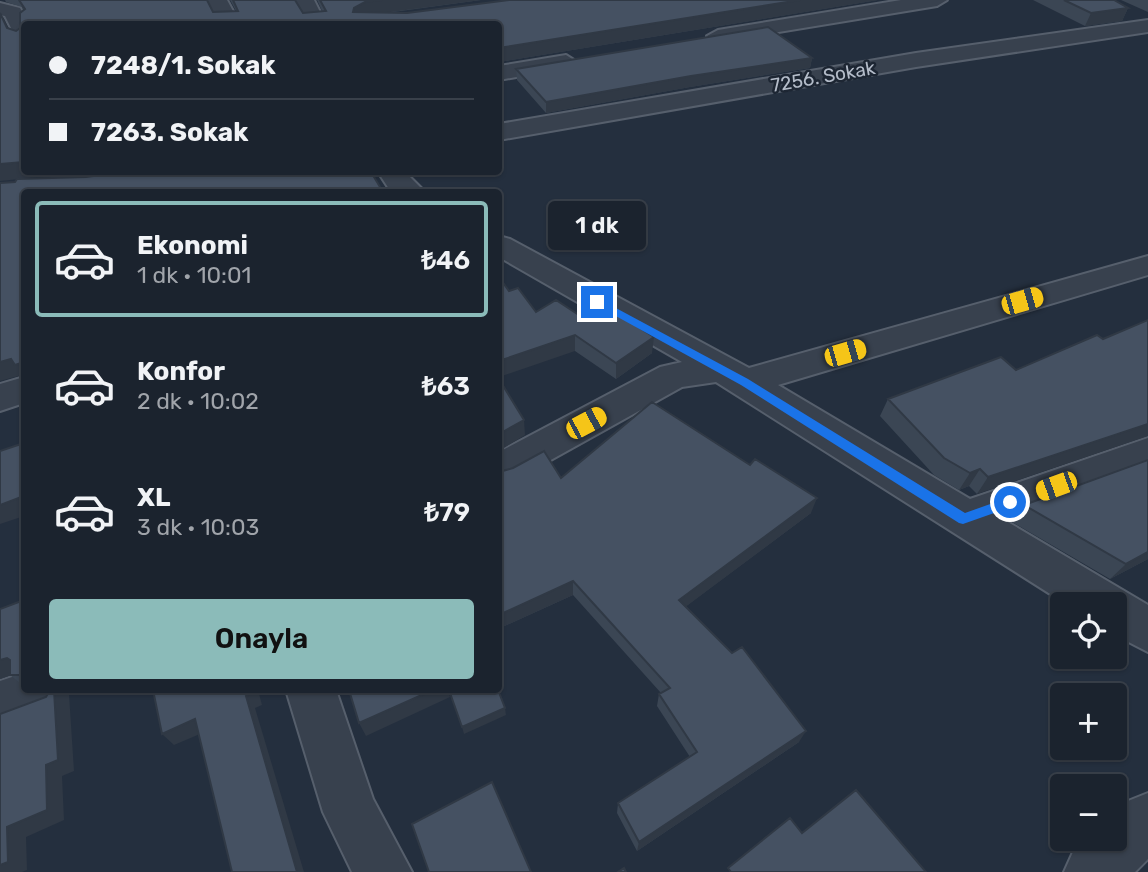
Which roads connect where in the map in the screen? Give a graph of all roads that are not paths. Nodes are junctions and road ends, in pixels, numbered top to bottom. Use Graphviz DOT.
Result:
graph roads {
  1 [pos="217,0"];
  2 [pos="304,0"];
  3 [pos="937,0"];
  4 [pos="0,9"];
  5 [pos="1122,10"];
  6 [pos="845,15"];
  7 [pos="228,21"];
  8 [pos="314,21"];
  9 [pos="1148,24"];
  10 [pos="21,29"];
  11 [pos="698,40"];
  12 [pos="592,58"];
  13 [pos="916,60"];
  14 [pos="502,73"];
  15 [pos="502,131"];
  16 [pos="394,175"];
  17 [pos="406,189"];
  18 [pos="502,247"];
  19 [pos="1148,264"];
  20 [pos="731,376"];
  21 [pos="21,391"];
  22 [pos="0,398"];
  23 [pos="1148,453"];
  24 [pos="502,468"];
  25 [pos="963,519"];
  26 [pos="1085,592"];
  27 [pos="1127,617"];
  28 [pos="1148,629"];
  29 [pos="35,693"];
  30 [pos="311,693"];
  31 [pos="0,706"];
  32 [pos="1148,821"];
  33 [pos="383,872"];
  34 [pos="1093,872"];
  1 -- 7 [label="street"];
  2 -- 8 [label="street"];
  3 -- 6 [label="street"];
  4 -- 10 [label="street"];
  5 -- 9 [label="street, 7256. Sokak"];
  6 -- 11 [label="street"];
  6 -- 13 [label="street"];
  9 -- 13 [label="street, 7256. Sokak"];
  12 -- 14 [label="street"];
  13 -- 15 [label="street, 7256. Sokak"];
  16 -- 17 [label="street"];
  18 -- 20 [label="street"];
  19 -- 20 [label="street"];
  20 -- 24 [label="street"];
  20 -- 25 [label="street"];
  21 -- 22 [label="street"];
  23 -- 25 [label="street"];
  25 -- 26 [label="street"];
  27 -- 28 [label="street"];
  29 -- 31 [label="street"];
  30 -- 33 [label="street"];
  32 -- 34 [label="street"];
}
